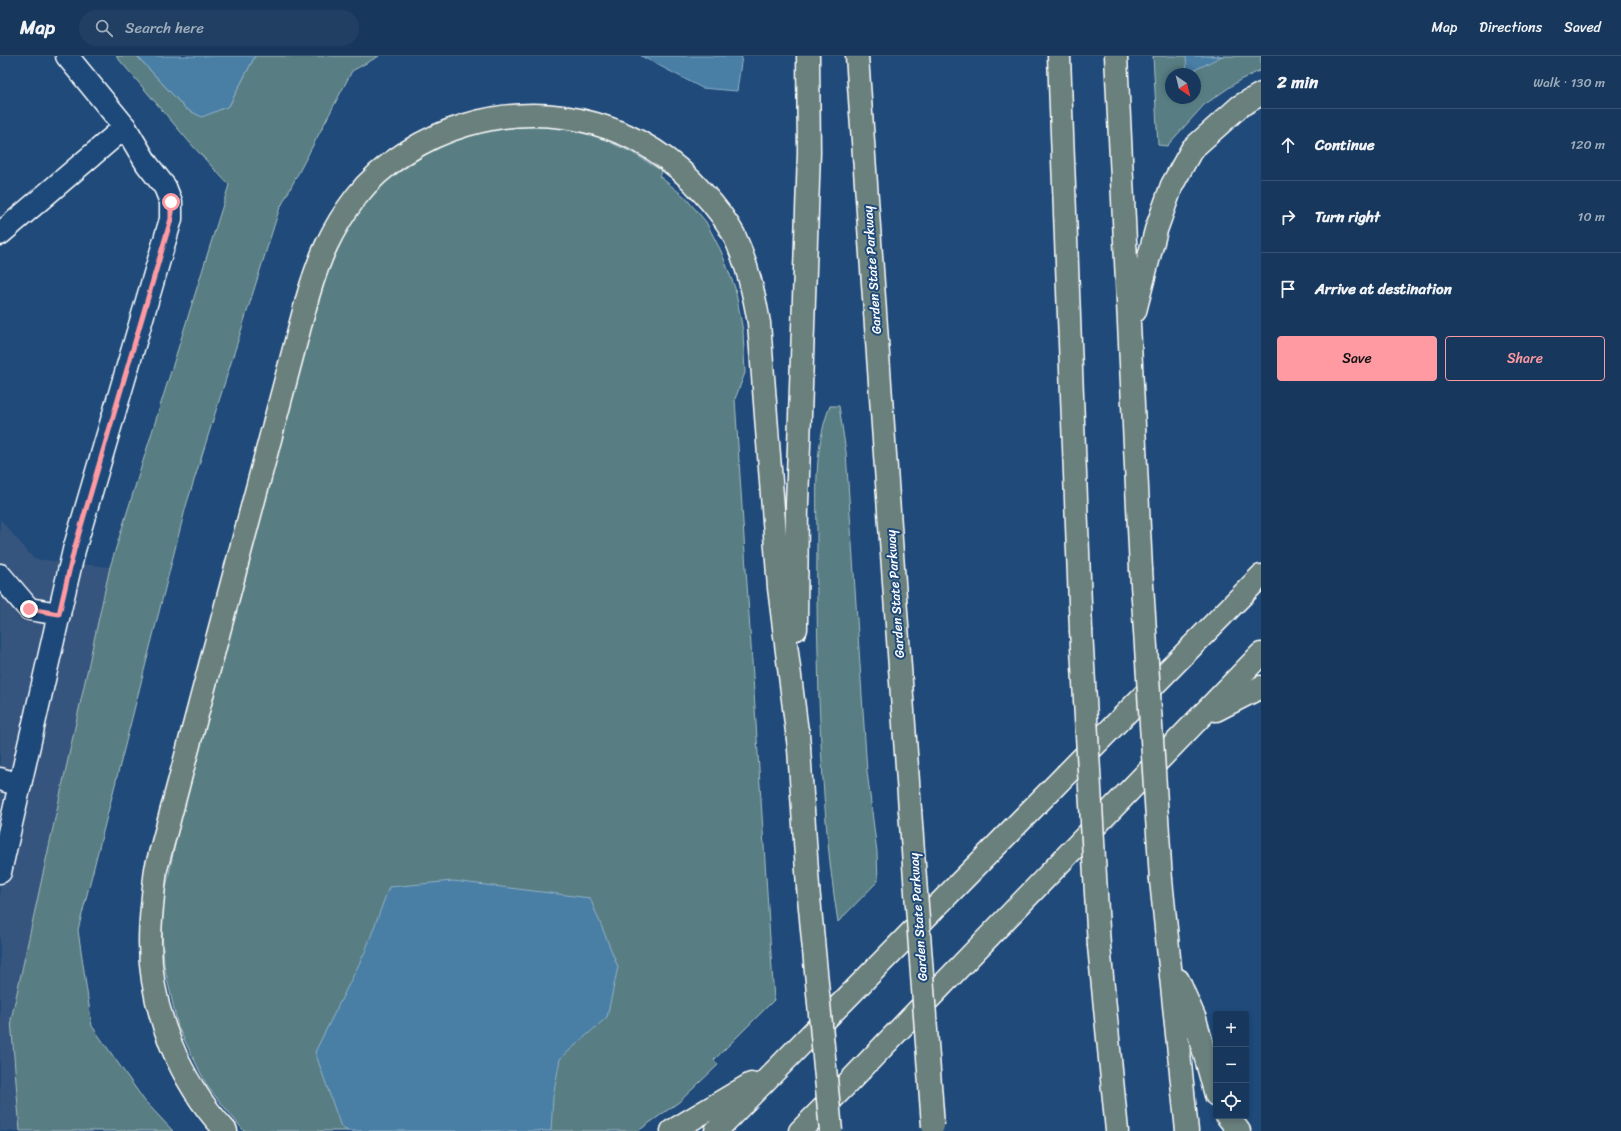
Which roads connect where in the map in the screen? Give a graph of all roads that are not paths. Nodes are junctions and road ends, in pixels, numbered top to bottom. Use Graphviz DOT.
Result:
graph roads {
  1 [pos="67,56"];
  2 [pos="808,56"];
  3 [pos="856,56"];
  4 [pos="1059,56"];
  5 [pos="1116,56"];
  6 [pos="1261,94"];
  7 [pos="125,127"];
  8 [pos="0,234"];
  9 [pos="1129,333"];
  10 [pos="0,575"];
  11 [pos="1261,576"];
  12 [pos="59,614"];
  13 [pos="1261,654"];
  14 [pos="1261,687"];
  15 [pos="1199,719"];
  16 [pos="799,748"];
  17 [pos="10,782"];
  18 [pos="0,872"];
  19 [pos="1170,963"];
  20 [pos="776,1069"];
  21 [pos="1213,1084"];
  22 [pos="1229,1119"];
  23 [pos="933,1128"];
  24 [pos="226,1131"];
  25 [pos="672,1131"];
  26 [pos="716,1131"];
  27 [pos="800,1131"];
  28 [pos="831,1131"];
  29 [pos="1117,1131"];
  30 [pos="1187,1131"];
  31 [pos="1239,1131"];
  1 -- 7 [label="lane"];
  2 -- 16 [label="highway"];
  3 -- 23 [label="highway, Garden State Parkway, bridge"];
  4 -- 29 [label="highway, bridge"];
  5 -- 9 [label="highway"];
  6 -- 9 [label="highway"];
  7 -- 8 [label="lane"];
  7 -- 12 [label="lane"];
  9 -- 19 [label="highway, bridge"];
  10 -- 12 [label="lane"];
  11 -- 20 [label="highway"];
  12 -- 17 [label="lane"];
  13 -- 15 [label="highway"];
  14 -- 15 [label="highway"];
  15 -- 27 [label="highway"];
  16 -- 24 [label="highway"];
  16 -- 28 [label="highway, bridge"];
  17 -- 18 [label="lane"];
  19 -- 21 [label="highway"];
  19 -- 30 [label="highway"];
  20 -- 25 [label="highway"];
  20 -- 26 [label="highway"];
  22 -- 31 [label="highway"];
}
